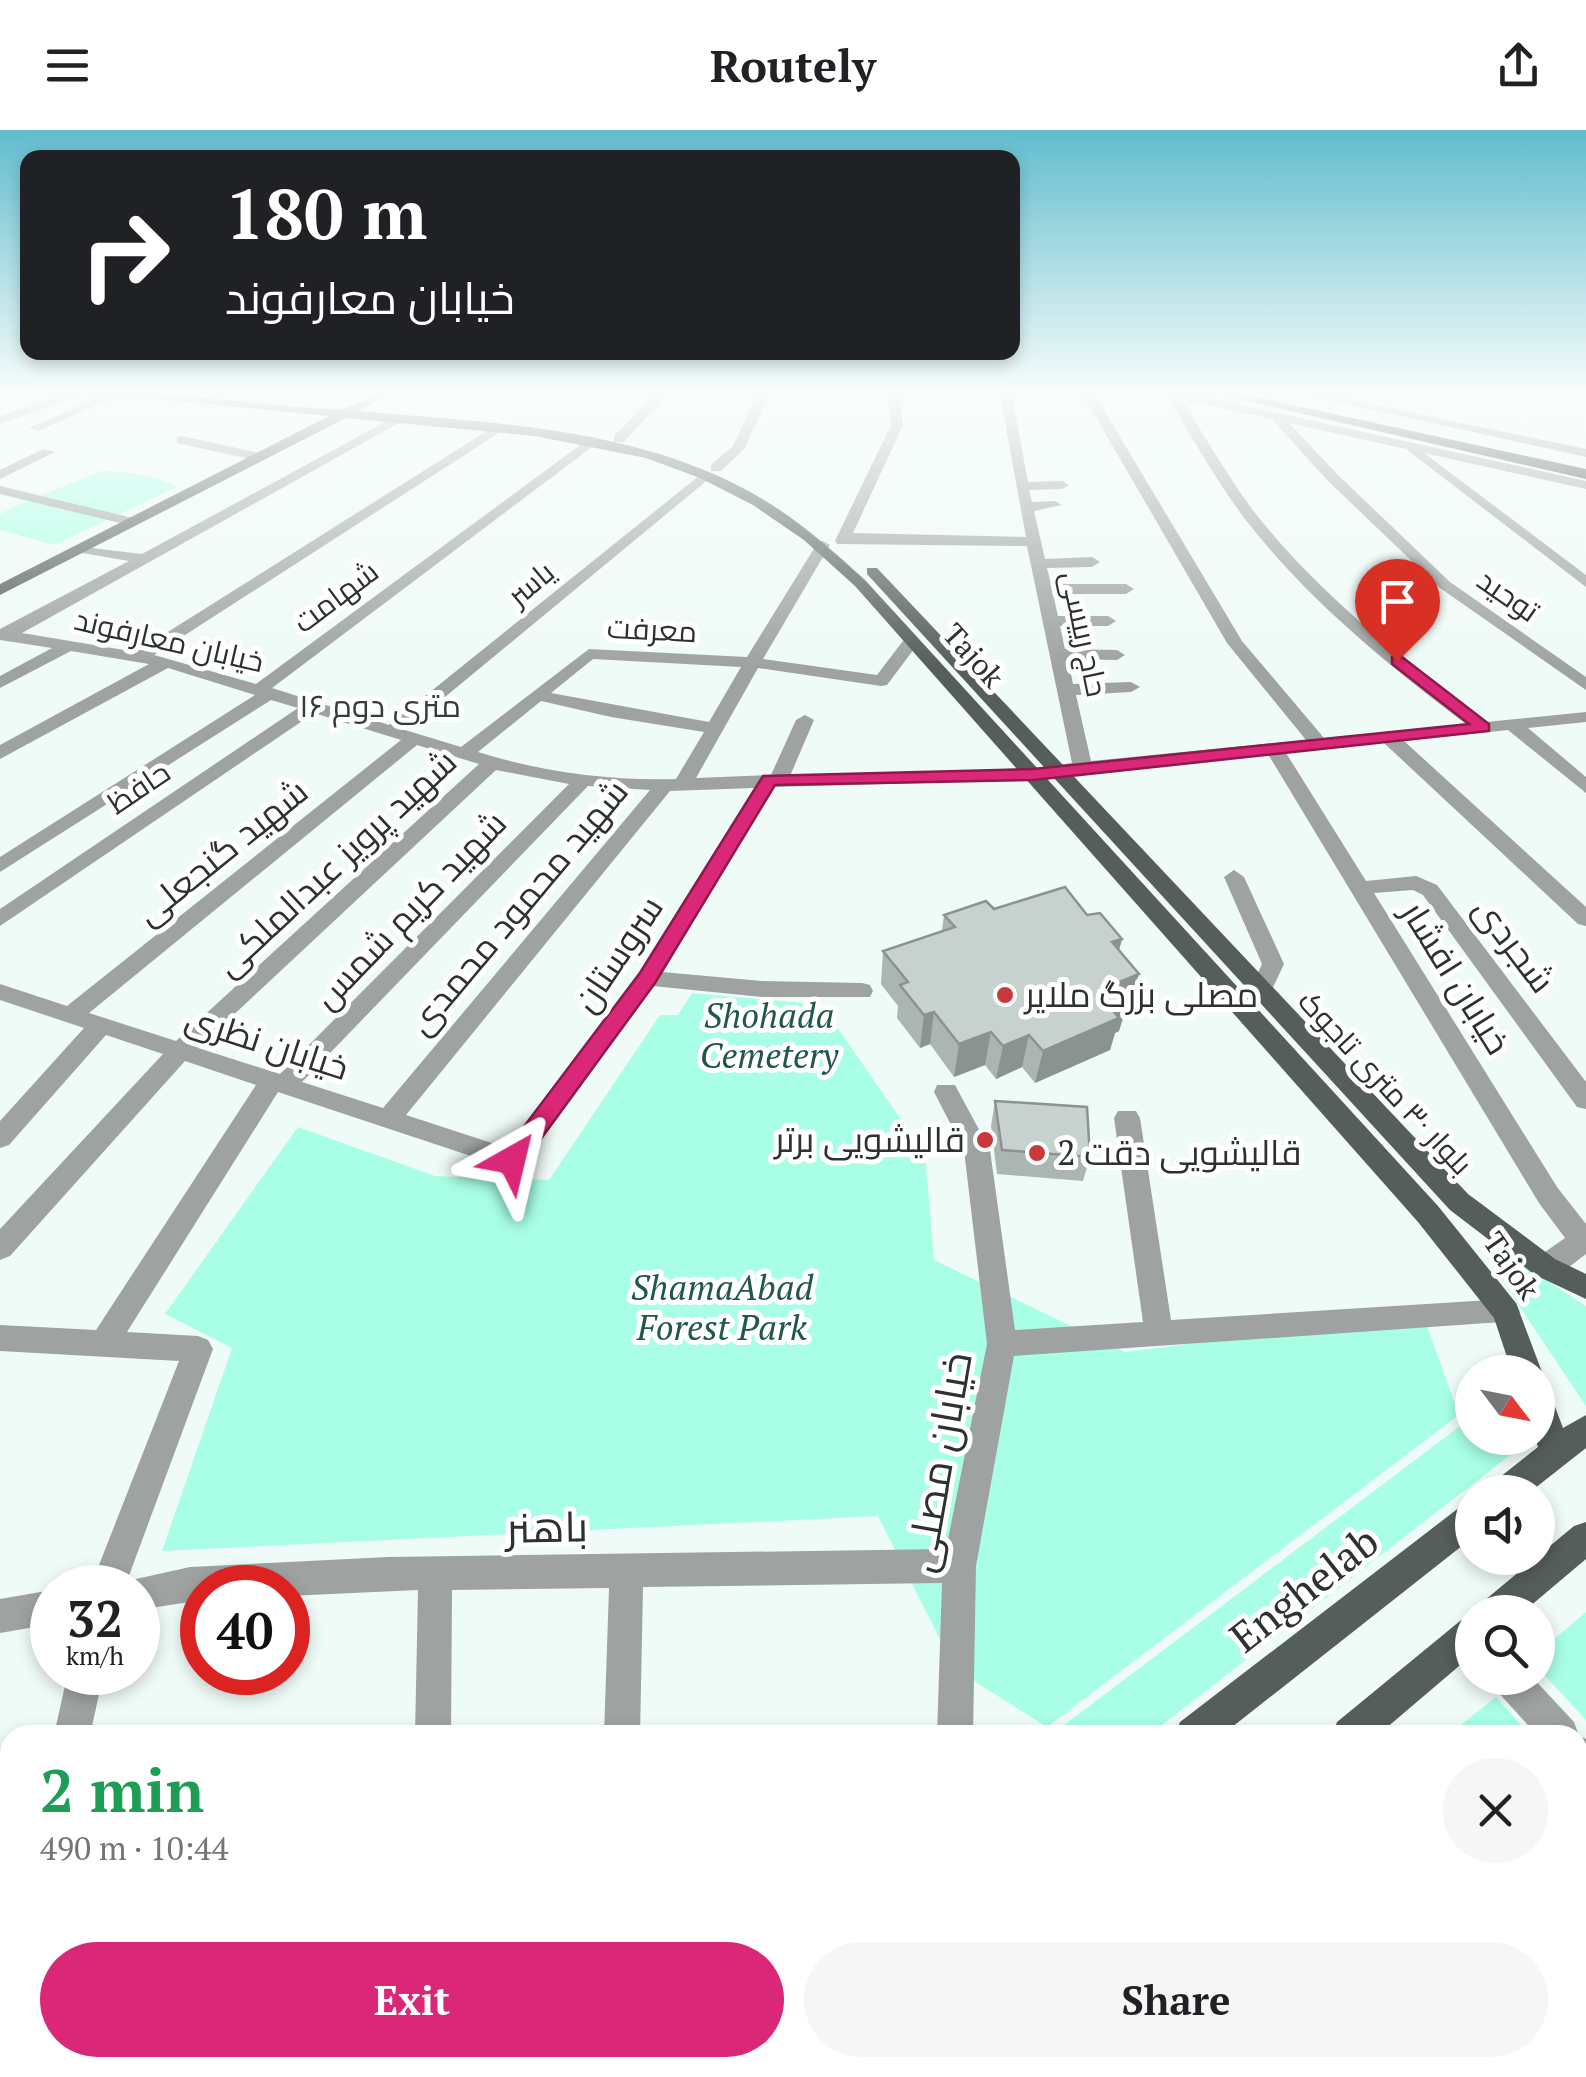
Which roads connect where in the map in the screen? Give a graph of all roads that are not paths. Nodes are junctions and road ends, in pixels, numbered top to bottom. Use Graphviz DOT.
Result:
graph roads {
  1 [pos="203,486"];
  2 [pos="278,486"];
  3 [pos="407,486"];
  4 [pos="532,486"];
  5 [pos="692,486"];
  6 [pos="735,486"];
  7 [pos="865,486"];
  8 [pos="1022,486"];
  9 [pos="1143,486"];
  10 [pos="1232,486"];
  11 [pos="1341,486"];
  12 [pos="1459,486"];
  13 [pos="0,490"];
  14 [pos="1056,505"];
  15 [pos="1027,507"];
  16 [pos="132,522"];
  17 [pos="836,541"];
  18 [pos="1035,542"];
  19 [pos="80,549"];
  20 [pos="144,559"];
  21 [pos="1092,562"];
  22 [pos="1040,564"];
  23 [pos="1586,582"];
  24 [pos="0,590"];
  25 [pos="1046,590"];
  26 [pos="1126,590"];
  27 [pos="1053,621"];
  28 [pos="1108,621"];
  29 [pos="2,636"];
  30 [pos="912,640"];
  31 [pos="70,645"];
  32 [pos="1060,654"];
  33 [pos="1117,654"];
  34 [pos="141,656"];
  35 [pos="166,662"];
  36 [pos="752,662"];
  37 [pos="0,683"];
  38 [pos="1586,684"];
  39 [pos="1131,686"];
  40 [pos="1068,690"];
  41 [pos="264,691"];
  42 [pos="538,695"];
  43 [pos="312,707"];
  44 [pos="1586,718"];
  45 [pos="805,720"];
  46 [pos="1513,725"];
  47 [pos="715,728"];
  48 [pos="1483,728"];
  49 [pos="390,732"];
  50 [pos="1389,737"];
  51 [pos="414,739"];
  52 [pos="1321,746"];
  53 [pos="1274,749"];
  54 [pos="0,754"];
  55 [pos="464,754"];
  56 [pos="492,763"];
  57 [pos="1084,768"];
  58 [pos="1057,770"];
  59 [pos="1033,774"];
  60 [pos="774,779"];
  61 [pos="582,780"];
  62 [pos="673,784"];
  63 [pos="1586,787"];
  64 [pos="0,866"];
  65 [pos="1234,877"];
  66 [pos="1360,888"];
  67 [pos="0,919"];
  68 [pos="1586,919"];
  69 [pos="647,978"];
  70 [pos="1261,990"];
  71 [pos="862,991"];
  72 [pos="6,1001"];
  73 [pos="71,1015"];
  74 [pos="101,1024"];
  75 [pos="180,1051"];
  76 [pos="278,1083"];
  77 [pos="946,1092"];
  78 [pos="1586,1100"];
  79 [pos="1127,1118"];
  80 [pos="388,1119"];
  81 [pos="0,1138"];
  82 [pos="512,1160"];
  83 [pos="1585,1240"];
  84 [pos="0,1248"];
  85 [pos="1546,1267"];
  86 [pos="1586,1287"];
  87 [pos="1506,1312"];
  88 [pos="1160,1334"];
  89 [pos="0,1338"];
  90 [pos="103,1344"];
  91 [pos="1002,1344"];
  92 [pos="1522,1355"];
  93 [pos="1586,1430"];
  94 [pos="1555,1450"];
  95 [pos="1556,1453"];
  96 [pos="1528,1475"];
  97 [pos="1455,1531"];
  98 [pos="1586,1538"];
  99 [pos="115,1565"];
  100 [pos="959,1566"];
  101 [pos="626,1570"];
  102 [pos="435,1574"];
  103 [pos="160,1589"];
  104 [pos="1517,1595"];
  105 [pos="30,1611"];
  106 [pos="0,1616"];
  107 [pos="1455,1648"];
  108 [pos="81,1695"];
  109 [pos="1525,1695"];
  110 [pos="74,1725"];
  111 [pos="433,1725"];
  112 [pos="622,1725"];
  113 [pos="954,1725"];
  114 [pos="1207,1725"];
  115 [pos="1362,1725"];
  116 [pos="1552,1725"];
  1 -- 16 [label="main road"];
  2 -- 20 [label="street"];
  3 -- 34 [label="street"];
  4 -- 41 [label="street, شهامت"];
  5 -- 49 [label="street, یاسر"];
  6 -- 17 [label="main road, Tajok"];
  7 -- 17 [label="street, شهید محمود محمدی"];
  8 -- 15 [label="street, حاج رییسی"];
  9 -- 52 [label="street"];
  10 -- 48 [label="street"];
  11 -- 38 [label="street, توحید"];
  12 -- 23 [label="street"];
  13 -- 16 [label="street"];
  14 -- 15 [label="street"];
  15 -- 18 [label="street, حاج رییسی"];
  16 -- 19 [label="main road"];
  17 -- 18 [label="street"];
  17 -- 30 [label="main road, Tajok"];
  17 -- 36 [label="street, شهید محمود محمدی"];
  17 -- 58 [label="main road, بلوار ۳۰ متری تاجوک"];
  18 -- 22 [label="street, حاج رییسی"];
  19 -- 20 [label="street"];
  19 -- 24 [label="main road"];
  20 -- 29 [label="street"];
  21 -- 22 [label="street"];
  22 -- 25 [label="street, حاج رییسی"];
  25 -- 26 [label="street"];
  25 -- 27 [label="street, حاج رییسی"];
  27 -- 28 [label="street"];
  27 -- 32 [label="street, حاج رییسی"];
  29 -- 31 [label="street, خیابان معارفوند"];
  30 -- 36 [label="street, معرفت"];
  30 -- 59 [label="main road, Tajok"];
  31 -- 34 [label="street, خیابان معارفوند"];
  31 -- 37 [label="street"];
  32 -- 33 [label="street"];
  32 -- 40 [label="street, حاج رییسی"];
  34 -- 35 [label="street, خیابان معارفوند"];
  35 -- 41 [label="street, خیابان معارفوند"];
  35 -- 54 [label="street"];
  36 -- 42 [label="street, معرفت"];
  36 -- 47 [label="street, شهید محمود محمدی"];
  39 -- 40 [label="street"];
  40 -- 57 [label="street, حاج رییسی"];
  41 -- 43 [label="street, خیابان معارفوند"];
  41 -- 64 [label="street, شهامت"];
  42 -- 47 [label="street"];
  42 -- 55 [label="street, معرفت"];
  43 -- 49 [label="street, خیابان معارفوند"];
  43 -- 67 [label="street, حافظ"];
  44 -- 46 [label="street"];
  45 -- 60 [label="street, سروستان"];
  46 -- 48 [label="street"];
  46 -- 63 [label="street"];
  47 -- 62 [label="street, شهید محمود محمدی"];
  48 -- 50 [label="street"];
  49 -- 51 [label="street, خیابان معارفوند"];
  50 -- 52 [label="street"];
  50 -- 68 [label="street"];
  51 -- 55 [label="street, خیابان معارفوند"];
  51 -- 73 [label="street, شهید گنجعلی"];
  52 -- 53 [label="street"];
  53 -- 57 [label="street"];
  53 -- 66 [label="street, خیابان افشار"];
  55 -- 56 [label="street, خیابان معارفوند"];
  56 -- 61 [label="street, خیابان معارفوند"];
  56 -- 75 [label="street, شهید پرویز عبدالملکی"];
  57 -- 58 [label="street"];
  58 -- 59 [label="main road"];
  58 -- 70 [label="main road, بلوار ۳۰ متری تاجوک"];
  59 -- 60 [label="street, خیابان معارفوند"];
  59 -- 87 [label="main road, Tajok"];
  60 -- 62 [label="street, خیابان معارفوند"];
  60 -- 69 [label="street, سروستان"];
  61 -- 62 [label="street, خیابان معارفوند"];
  61 -- 76 [label="street, شهید کریم شمس"];
  62 -- 80 [label="street, شهید محمود محمدی"];
  65 -- 70 [label="street"];
  66 -- 78 [label="street, شجردی"];
  66 -- 83 [label="street, خیابان افشار"];
  69 -- 71 [label="street"];
  69 -- 82 [label="street, سروستان"];
  70 -- 85 [label="main road, بلوار ۳۰ متری تاجوک"];
  72 -- 73 [label="street, خیابان نظری"];
  73 -- 74 [label="street, خیابان نظری"];
  74 -- 75 [label="street, خیابان نظری"];
  74 -- 81 [label="street"];
  75 -- 76 [label="street, خیابان نظری"];
  75 -- 84 [label="street, شهید پرویز عبدالملکی"];
  76 -- 80 [label="street, خیابان نظری"];
  76 -- 90 [label="street, شهید کریم شمس"];
  77 -- 91 [label="street, خیابان مصلی"];
  79 -- 88 [label="street"];
  80 -- 82 [label="street, خیابان نظری"];
  83 -- 85 [label="street"];
  85 -- 86 [label="main road, بلوار ۳۰ متری تاجوک"];
  87 -- 88 [label="street"];
  87 -- 92 [label="main road, Tajok"];
  88 -- 91 [label="street"];
  89 -- 90 [label="street"];
  90 -- 99 [label="street"];
  91 -- 100 [label="street, خیابان مصلی"];
  93 -- 95 [label="main road"];
  94 -- 95 [label="main road"];
  95 -- 96 [label="main road"];
  97 -- 114 [label="main road, Enghelab"];
  98 -- 104 [label="main road"];
  100 -- 101 [label="street, باهنر"];
  100 -- 113 [label="street, خیابان مصلی"];
  101 -- 102 [label="street, باهنر"];
  101 -- 112 [label="street"];
  102 -- 103 [label="street, باهنر"];
  102 -- 111 [label="street"];
  105 -- 106 [label="street"];
  107 -- 115 [label="main road"];
  108 -- 110 [label="street"];
  109 -- 116 [label="street"];
}
